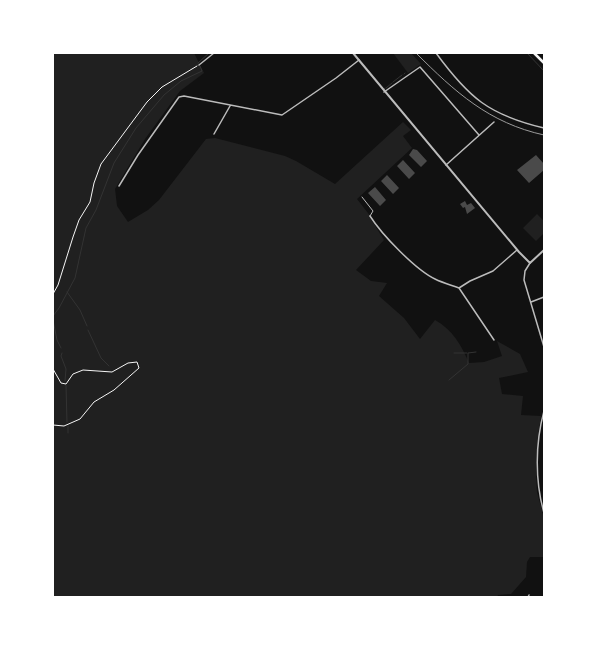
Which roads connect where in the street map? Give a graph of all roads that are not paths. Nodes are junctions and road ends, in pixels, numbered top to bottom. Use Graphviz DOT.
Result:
graph roads {
  1 [pos="214,53"];
  2 [pos="353,53"];
  3 [pos="436,53"];
  4 [pos="535,54"];
  5 [pos="359,60"];
  6 [pos="544,64"];
  7 [pos="199,65"];
  8 [pos="384,92"];
  9 [pos="230,105"];
  10 [pos="494,122"];
  11 [pos="544,128"];
  12 [pos="214,134"];
  13 [pos="479,136"];
  14 [pos="446,165"];
  15 [pos="119,186"];
  16 [pos="362,197"];
  17 [pos="370,216"];
  18 [pos="517,250"];
  19 [pos="544,250"];
  20 [pos="530,263"];
  21 [pos="459,288"];
  22 [pos="544,297"];
  23 [pos="531,302"];
  24 [pos="494,340"];
  25 [pos="544,347"];
  26 [pos="544,411"];
  27 [pos="544,513"];
  1 -- 7 [label="street"];
  2 -- 5 [label="street"];
  3 -- 11 [label="street"];
  4 -- 6 [label="main road"];
  5 -- 8 [label="street"];
  5 -- 9 [label="street"];
  8 -- 13 [label="street"];
  8 -- 14 [label="street"];
  9 -- 12 [label="street"];
  9 -- 15 [label="street"];
  10 -- 13 [label="street"];
  13 -- 14 [label="street"];
  14 -- 18 [label="street"];
  16 -- 17 [label="lane"];
  17 -- 21 [label="street"];
  18 -- 20 [label="street"];
  18 -- 21 [label="street"];
  19 -- 20 [label="street"];
  20 -- 23 [label="street"];
  21 -- 24 [label="street"];
  22 -- 23 [label="street"];
  23 -- 25 [label="street"];
  26 -- 27 [label="street"];
}
